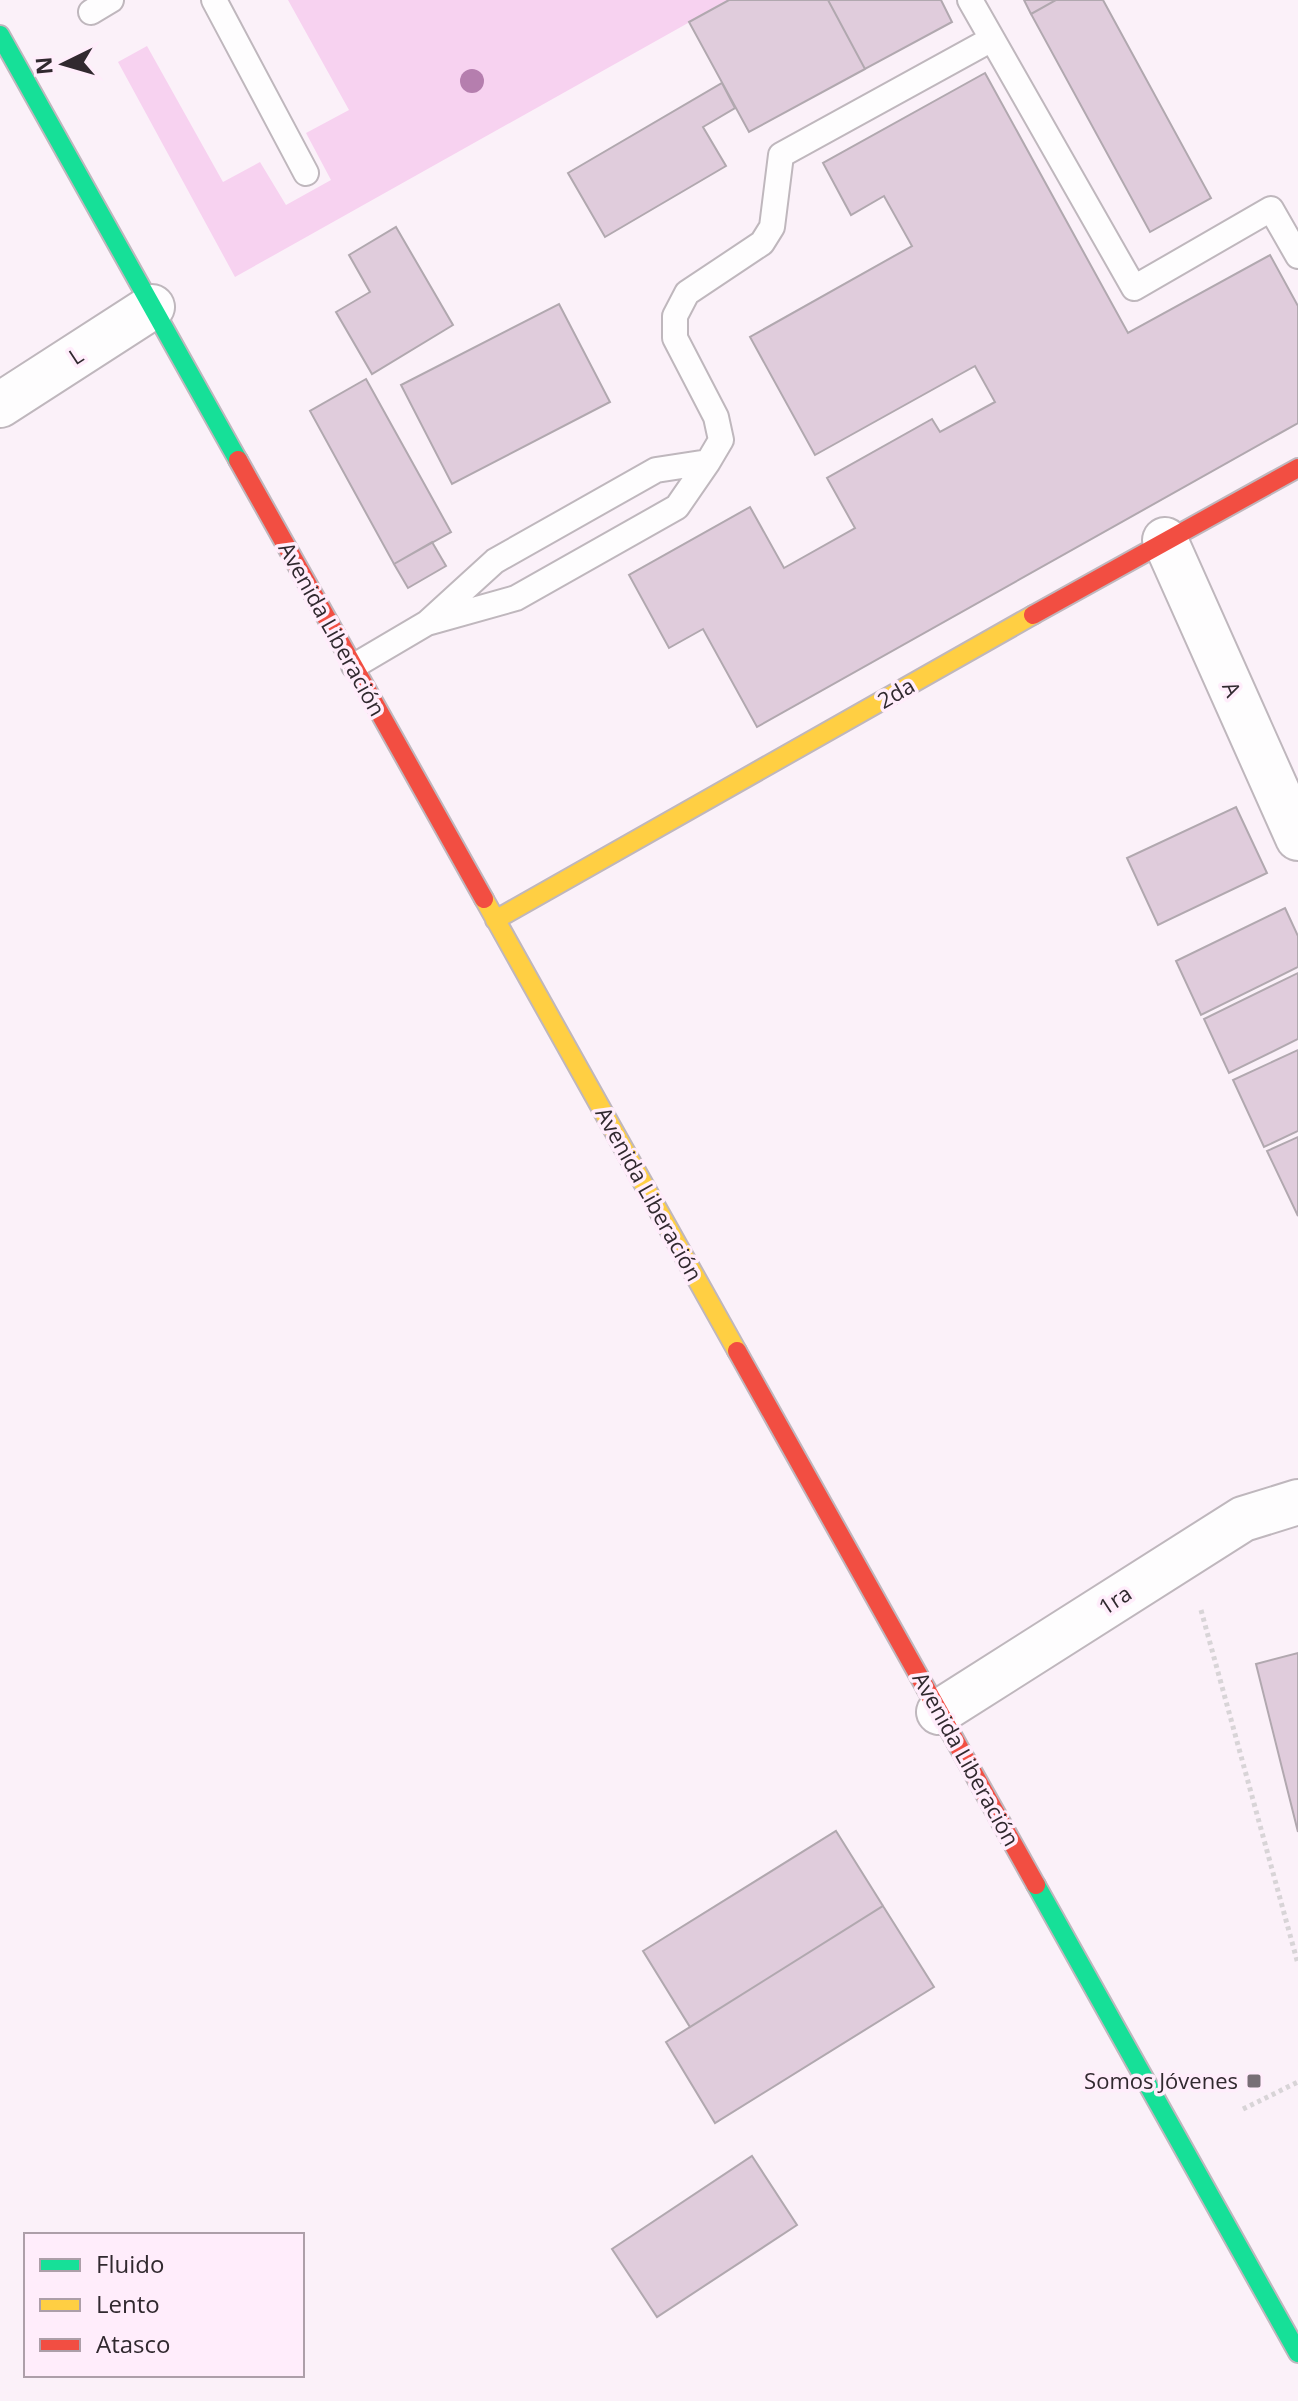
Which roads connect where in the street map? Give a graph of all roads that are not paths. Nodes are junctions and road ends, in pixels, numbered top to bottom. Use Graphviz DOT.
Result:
graph roads {
  1 [pos="214,0"];
  2 [pos="970,0"];
  3 [pos="0,35"];
  4 [pos="992,39"];
  5 [pos="306,173"];
  6 [pos="1298,256"];
  7 [pos="152,307"];
  8 [pos="0,405"];
  9 [pos="708,462"];
  10 [pos="1298,468"];
  11 [pos="1165,540"];
  12 [pos="427,623"];
  13 [pos="354,666"];
  14 [pos="1298,838"];
  15 [pos="495,920"];
  16 [pos="1298,1502"];
  17 [pos="939,1712"];
  18 [pos="1298,2353"];
  1 -- 5 [label="lane"];
  2 -- 4 [label="lane"];
  3 -- 7 [label="main road, Avenida Liberación"];
  4 -- 6 [label="lane"];
  4 -- 9 [label="lane"];
  7 -- 8 [label="street, L"];
  7 -- 13 [label="main road, Avenida Liberación"];
  9 -- 12 [label="lane"];
  9 -- 12 [label="lane"];
  10 -- 11 [label="main road, 2da"];
  11 -- 14 [label="street, A"];
  11 -- 15 [label="main road, 2da"];
  12 -- 13 [label="lane"];
  13 -- 15 [label="main road, Avenida Liberación"];
  15 -- 17 [label="main road, Avenida Liberación"];
  16 -- 17 [label="street, 1ra"];
  17 -- 18 [label="main road, Avenida Liberación"];
}
